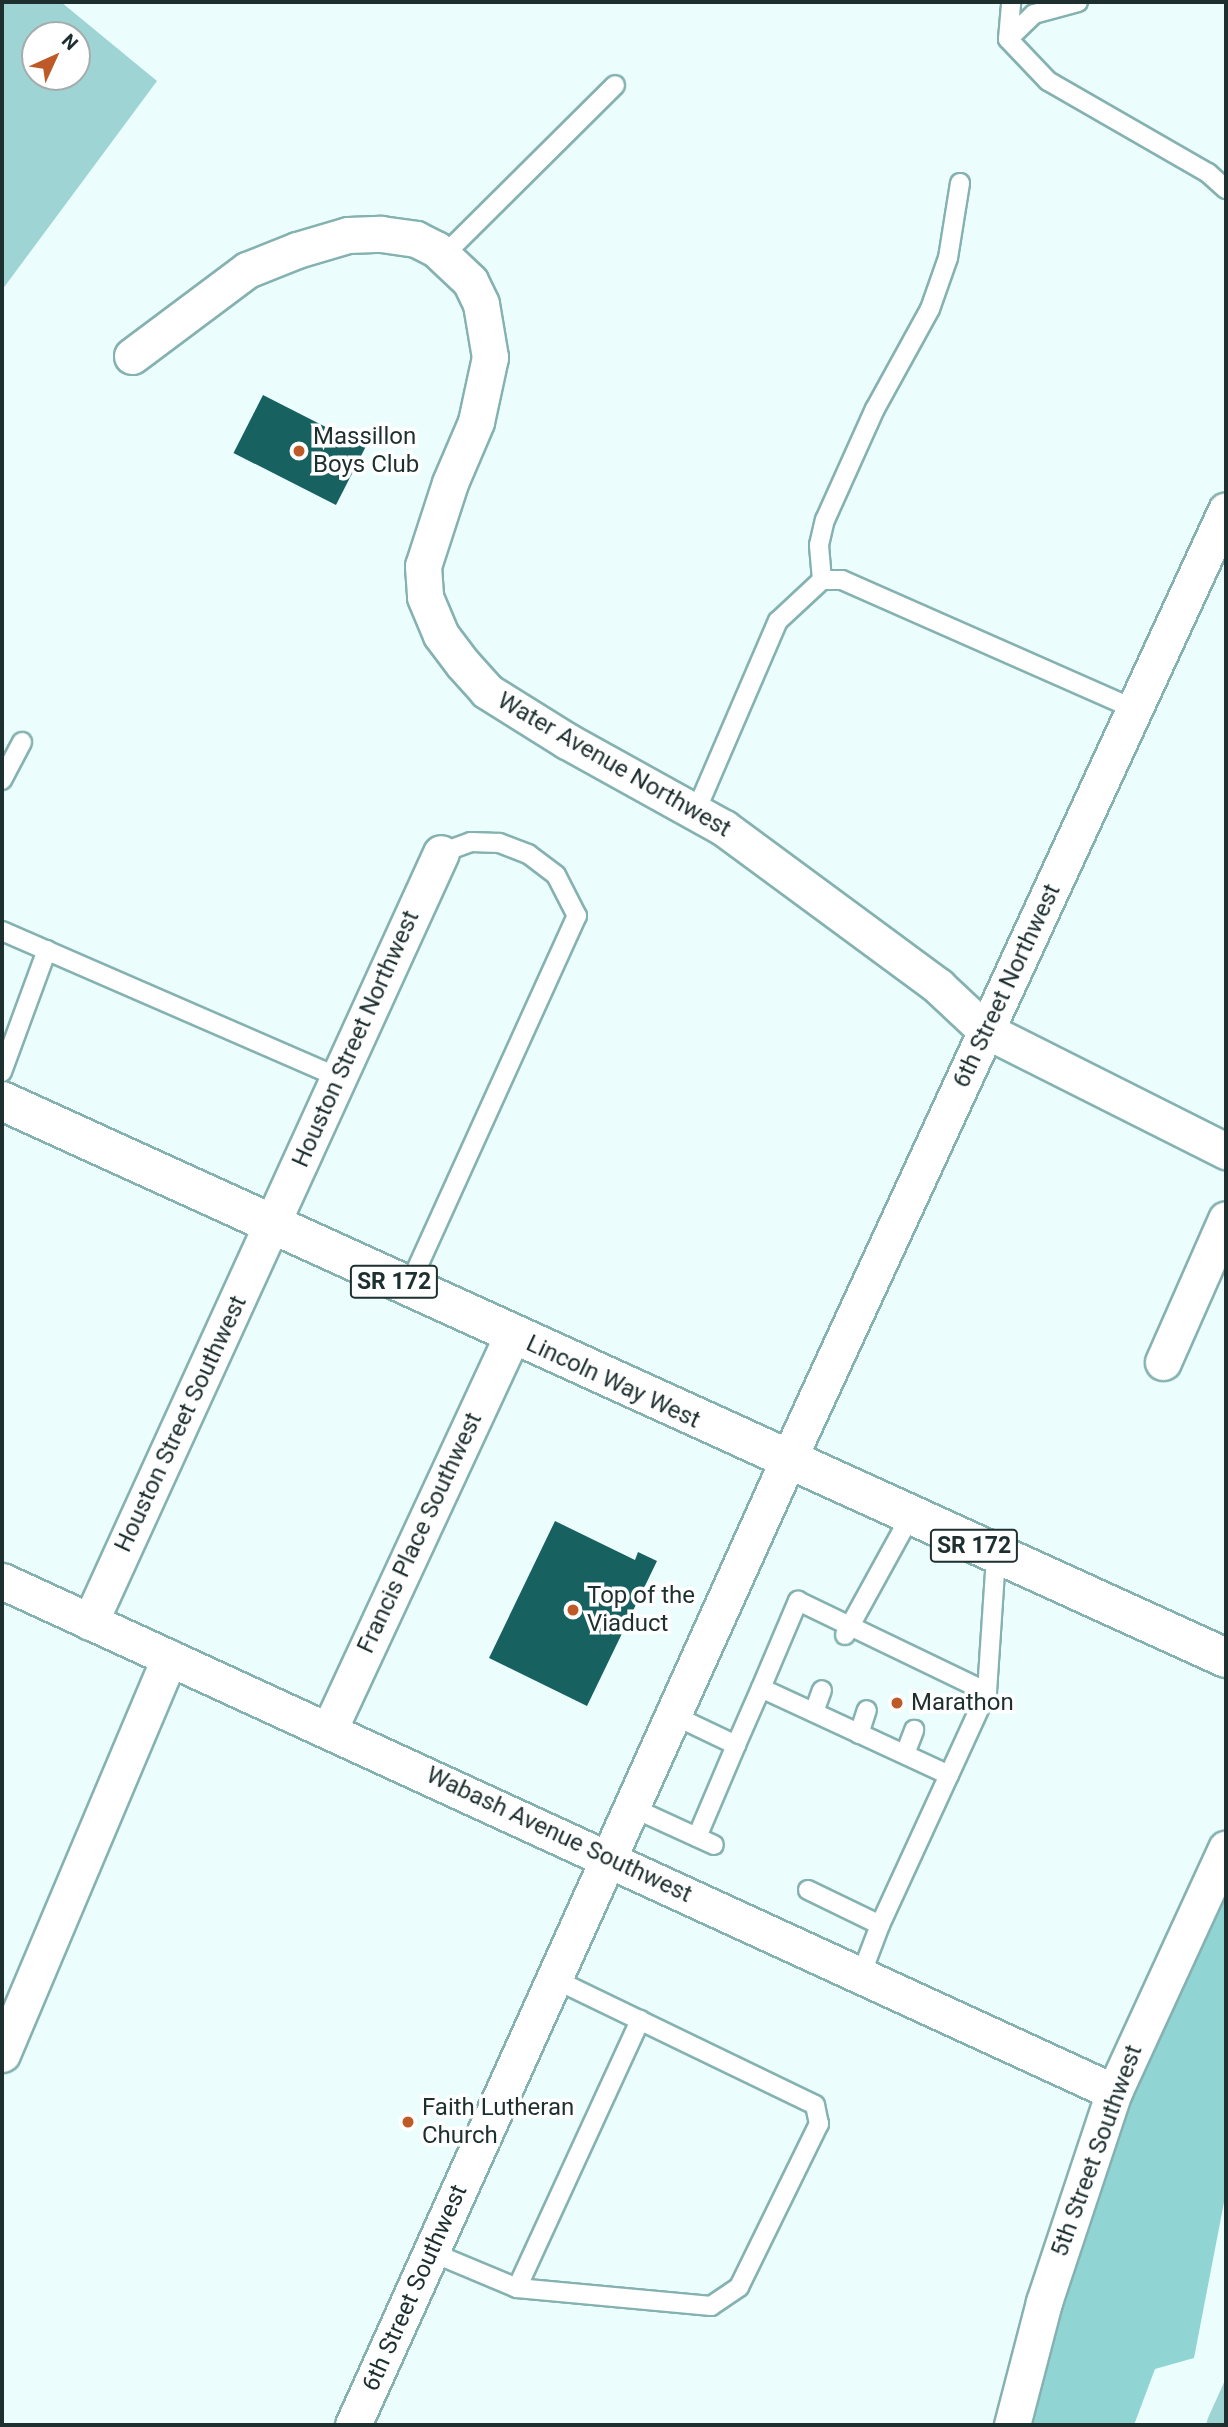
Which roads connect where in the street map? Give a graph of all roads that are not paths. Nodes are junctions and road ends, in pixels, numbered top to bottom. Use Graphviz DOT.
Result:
graph roads {
  1 [pos="1011,2"];
  2 [pos="1078,2"];
  3 [pos="1008,40"];
  4 [pos="615,85"];
  5 [pos="960,183"];
  6 [pos="1226,189"];
  7 [pos="444,255"];
  8 [pos="132,356"];
  9 [pos="1226,510"];
  10 [pos="821,580"];
  11 [pos="1136,710"];
  12 [pos="22,742"];
  13 [pos="2,780"];
  14 [pos="696,811"];
  15 [pos="441,853"];
  16 [pos="2,931"];
  17 [pos="47,950"];
  18 [pos="985,1030"];
  19 [pos="2,1072"];
  20 [pos="338,1077"];
  21 [pos="2,1101"];
  22 [pos="1226,1151"];
  23 [pos="1226,1220"];
  24 [pos="272,1225"];
  25 [pos="408,1288"];
  26 [pos="512,1335"];
  27 [pos="1163,1362"];
  28 [pos="787,1462"];
  29 [pos="910,1517"];
  30 [pos="996,1556"];
  31 [pos="2,1581"];
  32 [pos="90,1622"];
  33 [pos="847,1630"];
  34 [pos="1214,1653"];
  35 [pos="169,1658"];
  36 [pos="761,1688"];
  37 [pos="822,1690"];
  38 [pos="987,1692"];
  39 [pos="867,1710"];
  40 [pos="814,1712"];
  41 [pos="673,1715"];
  42 [pos="329,1730"];
  43 [pos="914,1730"];
  44 [pos="859,1734"];
  45 [pos="736,1745"];
  46 [pos="905,1755"];
  47 [pos="949,1775"];
  48 [pos="631,1807"];
  49 [pos="697,1837"];
  50 [pos="714,1845"];
  51 [pos="1226,1849"];
  52 [pos="609,1857"];
  53 [pos="808,1890"];
  54 [pos="880,1925"];
  55 [pos="861,1975"];
  56 [pos="554,1979"];
  57 [pos="640,2020"];
  58 [pos="2,2054"];
  59 [pos="1114,2092"];
  60 [pos="431,2252"];
  61 [pos="517,2288"];
  62 [pos="353,2425"];
  63 [pos="1012,2425"];
  1 -- 3 [label="lane"];
  2 -- 3 [label="lane"];
  3 -- 6 [label="lane"];
  4 -- 7 [label="lane"];
  5 -- 10 [label="lane"];
  7 -- 8 [label="street, Water Avenue Northwest"];
  7 -- 14 [label="street, Water Avenue Northwest"];
  9 -- 11 [label="street, 6th Street Northwest"];
  10 -- 11 [label="lane"];
  10 -- 14 [label="lane"];
  11 -- 18 [label="street, 6th Street Northwest"];
  12 -- 13 [label="lane"];
  14 -- 18 [label="street, Water Avenue Northwest"];
  15 -- 20 [label="street, Houston Street Northwest"];
  15 -- 25 [label="lane"];
  16 -- 17 [label="lane"];
  17 -- 19 [label="lane"];
  17 -- 20 [label="lane"];
  18 -- 22 [label="street, Water Avenue Northwest"];
  18 -- 28 [label="street, 6th Street Northwest"];
  20 -- 24 [label="street, Houston Street Northwest"];
  21 -- 24 [label="main road, Lincoln Way West / SR 172"];
  23 -- 27 [label="street"];
  24 -- 25 [label="main road, Lincoln Way West / SR 172"];
  24 -- 32 [label="street, Houston Street Southwest"];
  25 -- 26 [label="main road, Lincoln Way West / SR 172"];
  26 -- 28 [label="main road, Lincoln Way West / SR 172"];
  26 -- 42 [label="street, Francis Place Southwest"];
  28 -- 29 [label="main road, Lincoln Way West / SR 172"];
  28 -- 41 [label="street, 6th Street Southwest"];
  29 -- 30 [label="main road, Lincoln Way West / SR 172"];
  29 -- 33 [label="lane"];
  30 -- 34 [label="main road, Lincoln Way West / SR 172"];
  30 -- 38 [label="lane"];
  31 -- 32 [label="street, Wabash Avenue Southwest"];
  32 -- 35 [label="street, Wabash Avenue Southwest"];
  33 -- 36 [label="lane"];
  33 -- 38 [label="lane"];
  35 -- 42 [label="street, Wabash Avenue Southwest"];
  35 -- 58 [label="street"];
  36 -- 40 [label="lane"];
  36 -- 45 [label="lane"];
  37 -- 40 [label="lane"];
  38 -- 47 [label="lane"];
  39 -- 44 [label="lane"];
  40 -- 44 [label="lane"];
  41 -- 45 [label="lane"];
  41 -- 48 [label="street, 6th Street Southwest"];
  42 -- 52 [label="street, Wabash Avenue Southwest"];
  43 -- 46 [label="lane"];
  44 -- 46 [label="lane"];
  45 -- 49 [label="lane"];
  46 -- 47 [label="lane"];
  47 -- 54 [label="lane"];
  48 -- 49 [label="lane"];
  48 -- 52 [label="street, 6th Street Southwest"];
  49 -- 50 [label="lane"];
  51 -- 59 [label="street, 5th Street Southwest"];
  52 -- 55 [label="street, Wabash Avenue Southwest"];
  52 -- 56 [label="street, 6th Street Southwest"];
  53 -- 54 [label="lane"];
  54 -- 55 [label="lane"];
  55 -- 59 [label="street, Wabash Avenue Southwest"];
  56 -- 57 [label="lane"];
  56 -- 60 [label="street, 6th Street Southwest"];
  57 -- 61 [label="lane"];
  57 -- 61 [label="lane"];
  59 -- 63 [label="street, 5th Street Southwest"];
  60 -- 61 [label="lane"];
  60 -- 62 [label="street, 6th Street Southwest"];
}
